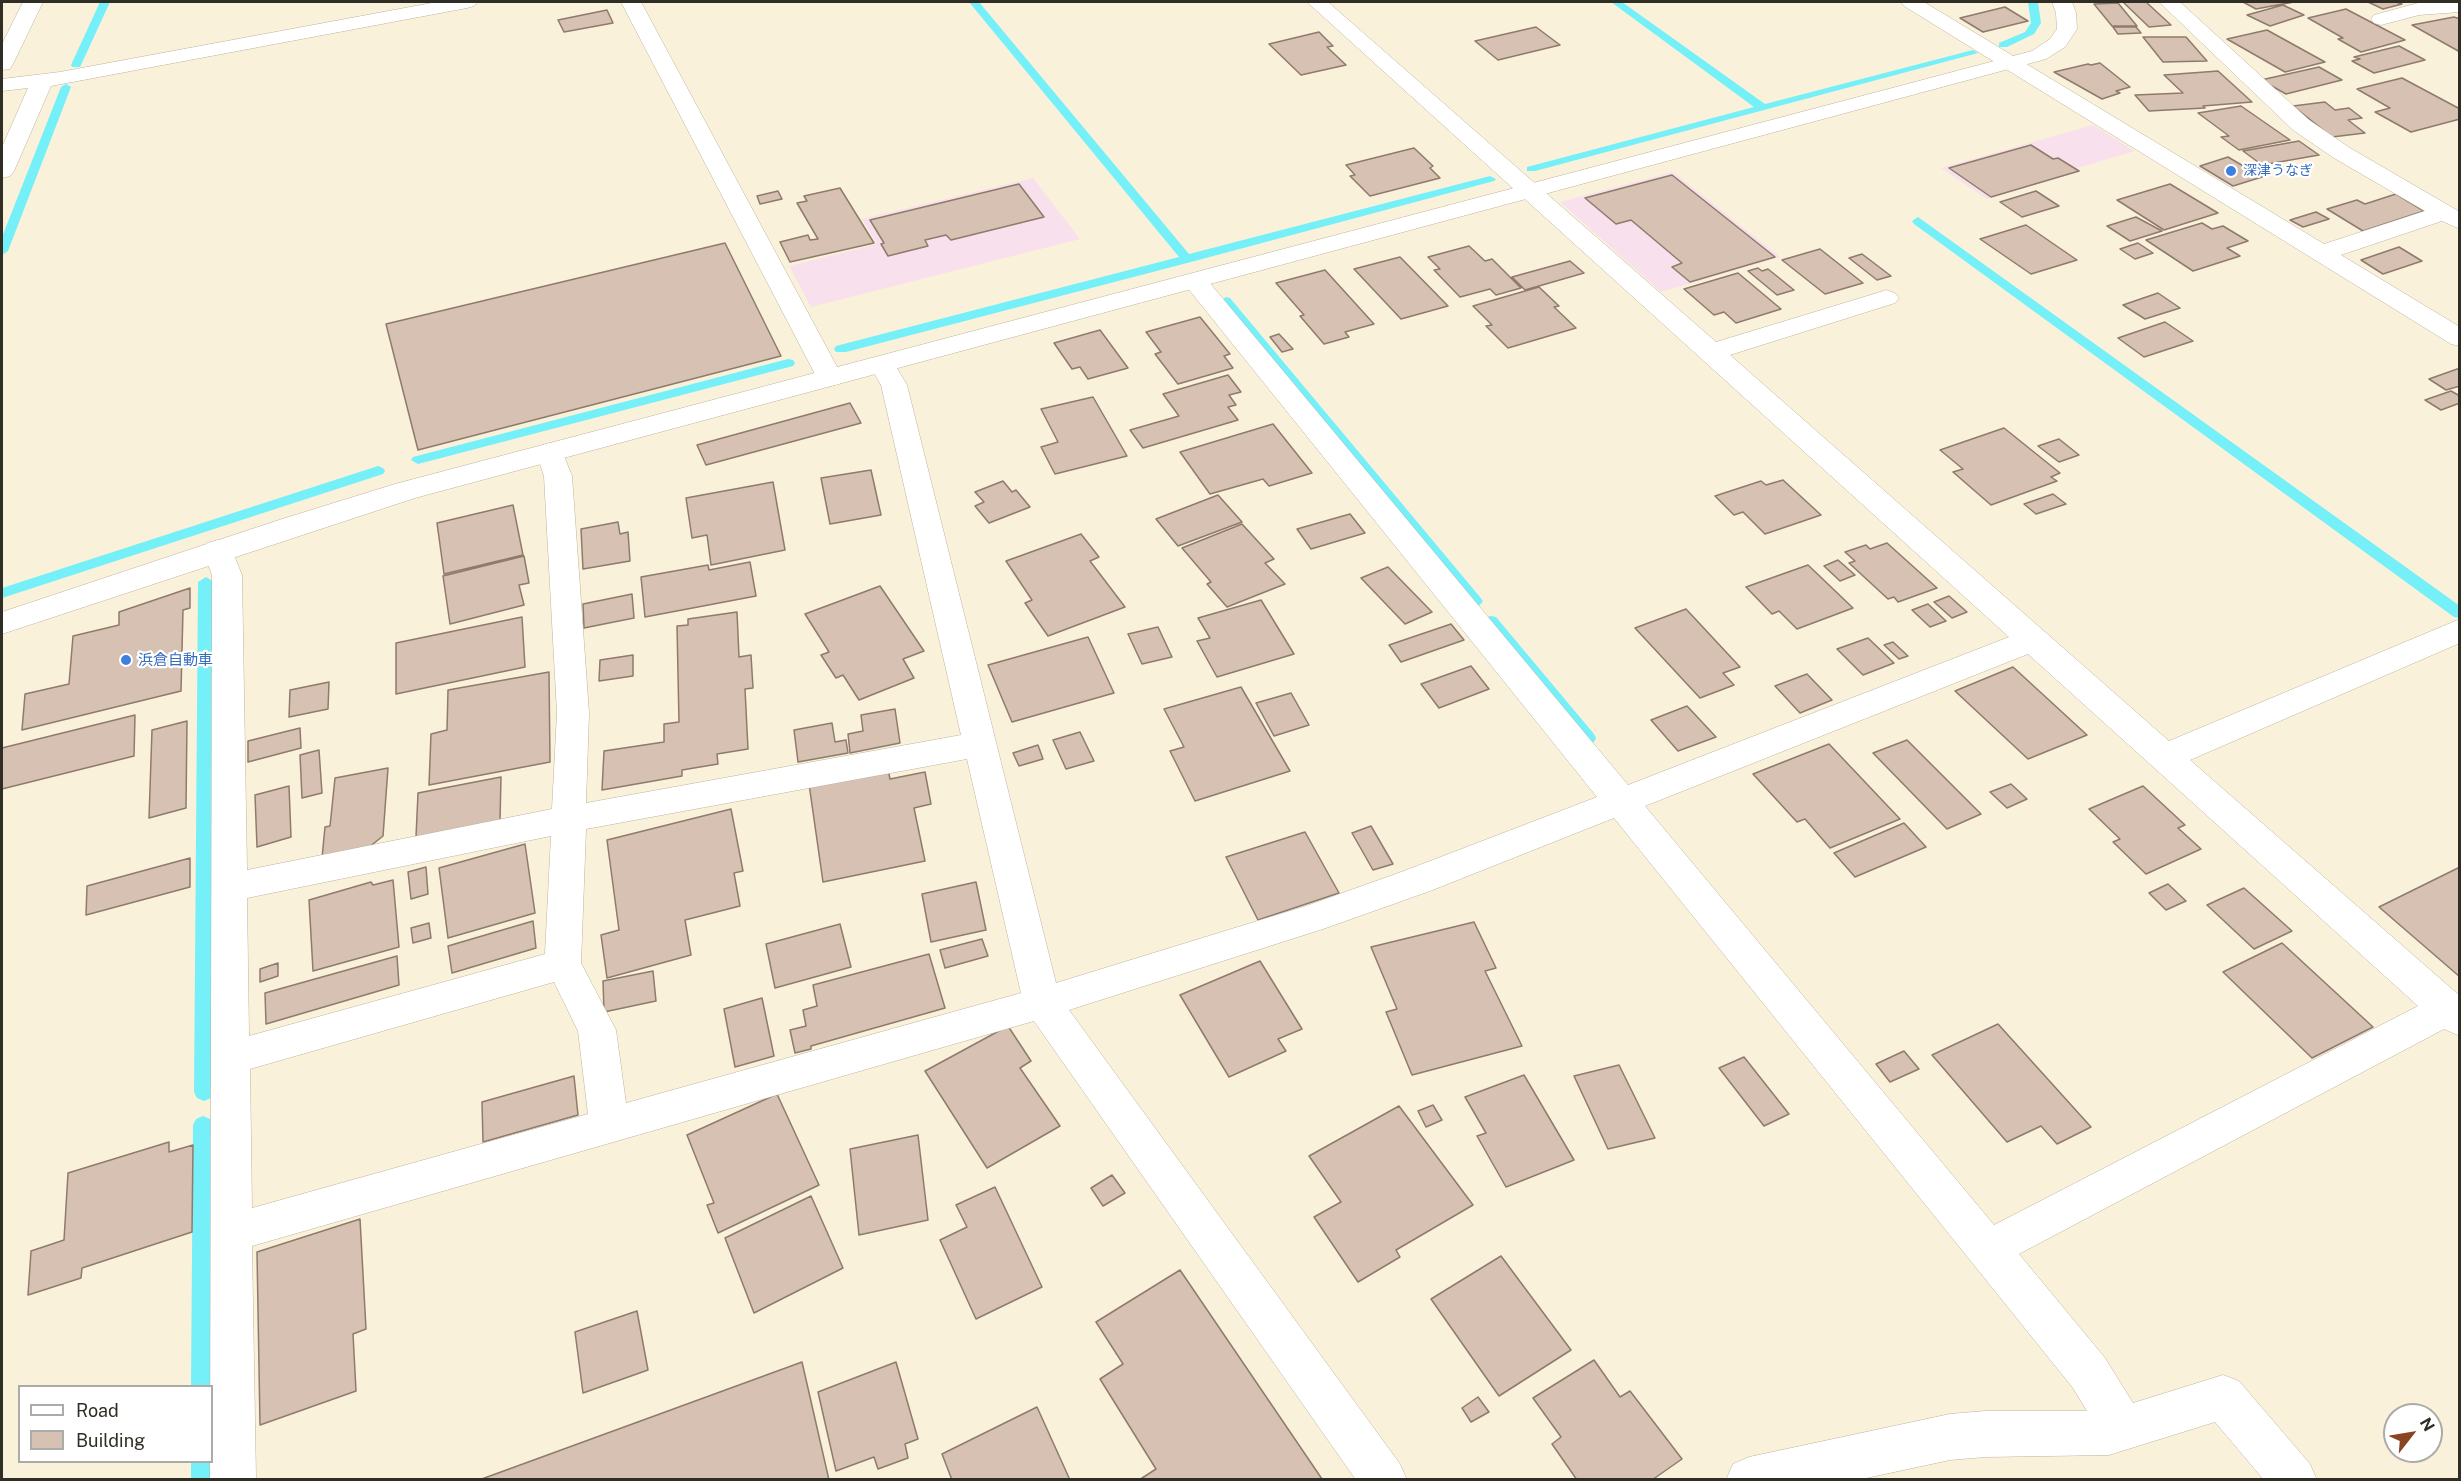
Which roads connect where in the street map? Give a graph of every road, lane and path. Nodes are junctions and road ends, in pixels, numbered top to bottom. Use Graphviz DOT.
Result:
graph roads {
  1 [pos="33,2"];
  2 [pos="467,2"];
  3 [pos="631,2"];
  4 [pos="1317,2"];
  5 [pos="1911,2"];
  6 [pos="2062,2"];
  7 [pos="2169,2"];
  8 [pos="2460,6"];
  9 [pos="2381,19"];
  10 [pos="2011,63"];
  11 [pos="2,64"];
  12 [pos="42,81"];
  13 [pos="2,85"];
  14 [pos="2,171"];
  15 [pos="1530,191"];
  16 [pos="2452,217"];
  17 [pos="2321,253"];
  18 [pos="1195,281"];
  19 [pos="1886,298"];
  20 [pos="2460,338"];
  21 [pos="1711,352"];
  22 [pos="882,364"];
  23 [pos="830,378"];
  24 [pos="550,452"];
  25 [pos="218,550"];
  26 [pos="2,623"];
  27 [pos="2460,630"];
  28 [pos="2033,640"];
  29 [pos="979,744"];
  30 [pos="2164,757"];
  31 [pos="1621,801"];
  32 [pos="569,819"];
  33 [pos="229,889"];
  34 [pos="564,964"];
  35 [pos="1042,1003"];
  36 [pos="2453,1015"];
  37 [pos="231,1058"];
  38 [pos="609,1126"];
  39 [pos="231,1233"];
  40 [pos="1988,1249"];
  41 [pos="2123,1428"];
  42 [pos="1379,1478"];
  43 [pos="233,1479"];
  44 [pos="1749,1479"];
  45 [pos="2294,1479"];
  1 -- 11 [label="main road"];
  2 -- 12 [label="main road"];
  3 -- 23 [label="main road"];
  4 -- 15 [label="main road"];
  5 -- 10 [label="main road"];
  6 -- 10 [label="main road"];
  7 -- 16 [label="main road"];
  8 -- 9 [label="main road"];
  10 -- 15 [label="main road"];
  10 -- 17 [label="main road"];
  12 -- 13 [label="main road"];
  12 -- 14 [label="main road"];
  15 -- 18 [label="main road"];
  15 -- 21 [label="main road"];
  16 -- 17 [label="main road"];
  17 -- 20 [label="main road"];
  18 -- 22 [label="main road"];
  18 -- 31 [label="main road"];
  19 -- 21 [label="main road"];
  21 -- 28 [label="main road"];
  22 -- 23 [label="main road"];
  22 -- 29 [label="main road"];
  23 -- 24 [label="main road"];
  24 -- 25 [label="main road"];
  24 -- 32 [label="main road"];
  25 -- 26 [label="main road"];
  25 -- 33 [label="main road"];
  27 -- 30 [label="main road"];
  28 -- 30 [label="main road"];
  28 -- 31 [label="main road"];
  29 -- 32 [label="main road"];
  29 -- 35 [label="main road"];
  30 -- 36 [label="main road"];
  31 -- 35 [label="main road"];
  31 -- 40 [label="main road"];
  32 -- 33 [label="main road"];
  32 -- 34 [label="main road"];
  33 -- 37 [label="main road"];
  34 -- 37 [label="main road"];
  34 -- 38 [label="main road"];
  35 -- 38 [label="main road"];
  35 -- 42 [label="main road"];
  36 -- 40 [label="main road"];
  37 -- 39 [label="main road"];
  38 -- 39 [label="main road"];
  39 -- 43 [label="main road"];
  40 -- 41 [label="main road"];
  41 -- 44 [label="main road"];
  41 -- 45 [label="main road"];
}
